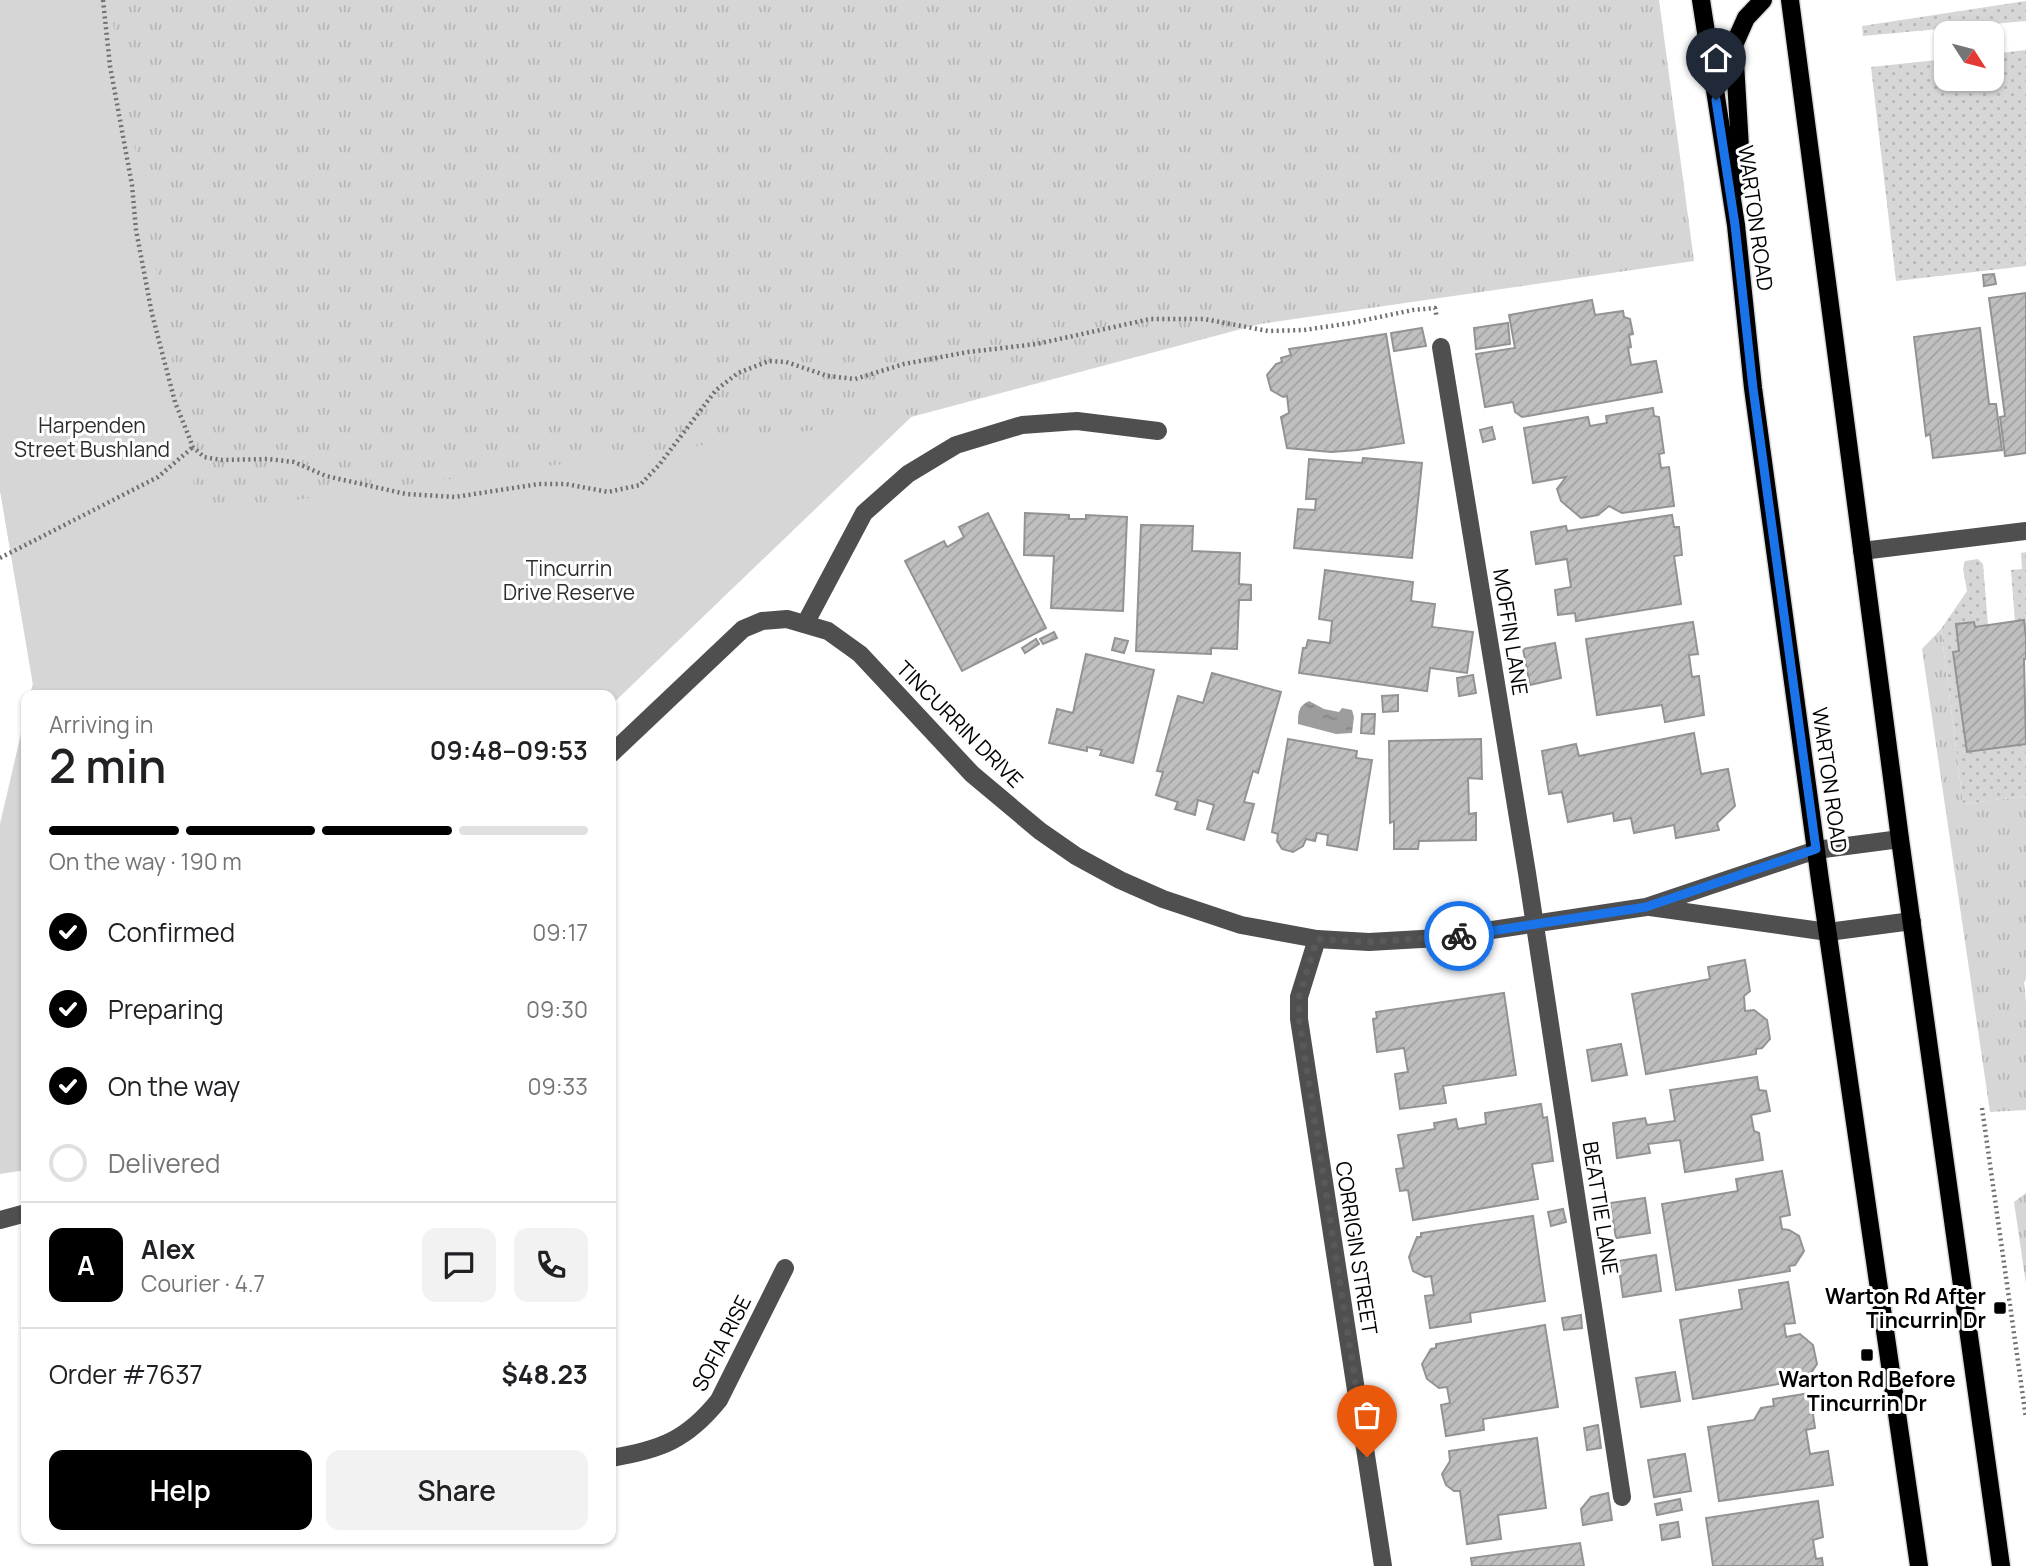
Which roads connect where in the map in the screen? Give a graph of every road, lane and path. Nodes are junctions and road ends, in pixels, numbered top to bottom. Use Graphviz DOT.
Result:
graph roads {
  1 [pos="103,0"];
  2 [pos="1701,0"];
  3 [pos="1763,0"];
  4 [pos="1790,0"];
  5 [pos="1735,225"];
  6 [pos="1441,347"];
  7 [pos="1158,431"];
  8 [pos="193,447"];
  9 [pos="2026,531"];
  10 [pos="1862,551"];
  11 [pos="0,558"];
  12 [pos="805,624"];
  13 [pos="616,749"];
  14 [pos="1900,839"];
  15 [pos="1816,849"];
  16 [pos="1646,907"];
  17 [pos="1912,921"];
  18 [pos="1535,925"];
  19 [pos="1828,932"];
  20 [pos="1317,939"];
  21 [pos="1982,1108"];
  22 [pos="21,1214"];
  23 [pos="0,1220"];
  24 [pos="785,1268"];
  25 [pos="2026,1418"];
  26 [pos="616,1457"];
  27 [pos="1622,1497"];
  28 [pos="1384,1566"];
  29 [pos="1919,1566"];
  30 [pos="2001,1566"];
  1 -- 8 [label="path"];
  2 -- 5 [label="main road, WARTON ROAD"];
  3 -- 5 [label="main road"];
  4 -- 10 [label="main road"];
  5 -- 15 [label="main road, WARTON ROAD"];
  6 -- 8 [label="path"];
  6 -- 18 [label="street, MOFFIN LANE"];
  7 -- 12 [label="street"];
  8 -- 11 [label="path"];
  9 -- 10 [label="street"];
  10 -- 14 [label="main road"];
  12 -- 13 [label="street, TINCURRIN DRIVE"];
  12 -- 20 [label="street, TINCURRIN DRIVE"];
  14 -- 15 [label="street, TINCURRIN DRIVE"];
  14 -- 17 [label="main road"];
  15 -- 16 [label="street, TINCURRIN DRIVE"];
  15 -- 19 [label="main road, WARTON ROAD"];
  16 -- 18 [label="street, TINCURRIN DRIVE"];
  16 -- 19 [label="street, TINCURRIN DRIVE"];
  17 -- 19 [label="street, TINCURRIN DRIVE"];
  17 -- 30 [label="main road"];
  18 -- 20 [label="street, TINCURRIN DRIVE"];
  18 -- 27 [label="street, BEATTIE LANE"];
  19 -- 29 [label="main road, WARTON ROAD"];
  20 -- 28 [label="street, CORRIGIN STREET"];
  21 -- 25 [label="path"];
  22 -- 23 [label="street"];
  24 -- 26 [label="street, SOFIA RISE"];
}
